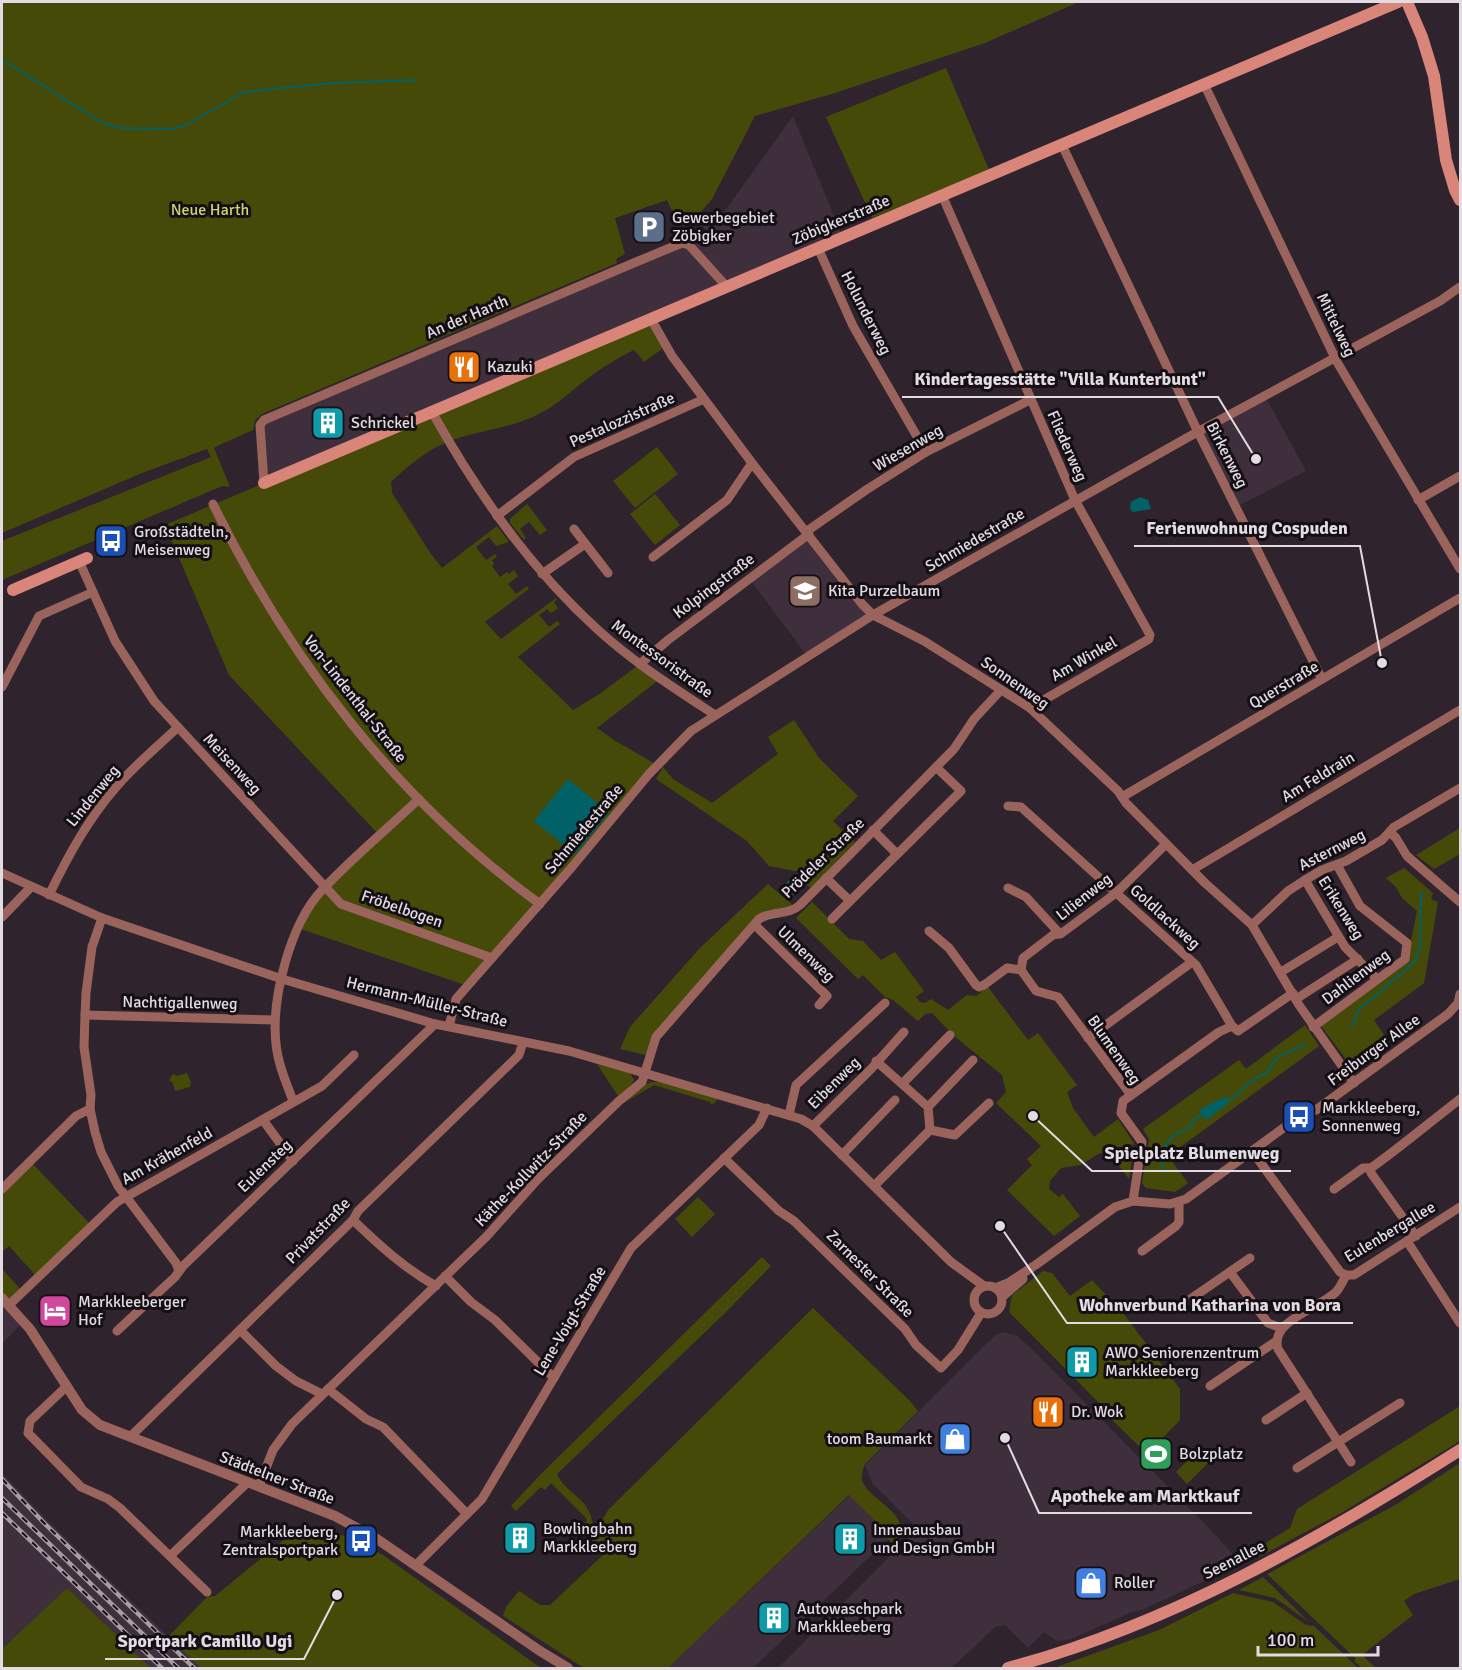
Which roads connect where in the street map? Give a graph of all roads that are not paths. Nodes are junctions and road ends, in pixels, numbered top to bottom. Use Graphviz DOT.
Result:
graph roads {
  1 [pos="1398,2"];
  2 [pos="1407,2"];
  3 [pos="1204,84"];
  4 [pos="1062,145"];
  5 [pos="942,195"];
  6 [pos="1461,200"];
  7 [pos="818,248"];
  8 [pos="727,287"];
  9 [pos="1461,287"];
  10 [pos="651,319"];
  11 [pos="1335,358"];
  12 [pos="704,399"];
  13 [pos="1030,400"];
  14 [pos="432,412"];
  15 [pos="1198,432"];
  16 [pos="926,452"];
  17 [pos="752,463"];
  18 [pos="1461,476"];
  19 [pos="264,483"];
  20 [pos="1075,500"];
  21 [pos="1418,500"];
  22 [pos="213,504"];
  23 [pos="497,516"];
  24 [pos="574,529"];
  25 [pos="808,532"];
  26 [pos="585,544"];
  27 [pos="653,557"];
  28 [pos="83,560"];
  29 [pos="1461,569"];
  30 [pos="608,573"];
  31 [pos="542,574"];
  32 [pos="13,590"];
  33 [pos="93,592"];
  34 [pos="1461,598"];
  35 [pos="873,615"];
  36 [pos="1150,635"];
  37 [pos="640,664"];
  38 [pos="1322,679"];
  39 [pos="2,687"];
  40 [pos="1001,690"];
  41 [pos="1030,708"];
  42 [pos="1461,710"];
  43 [pos="715,715"];
  44 [pos="177,728"];
  45 [pos="936,767"];
  46 [pos="1461,788"];
  47 [pos="1122,797"];
  48 [pos="419,799"];
  49 [pos="1008,806"];
  50 [pos="873,830"];
  51 [pos="1390,832"];
  52 [pos="1166,844"];
  53 [pos="897,854"];
  54 [pos="1337,865"];
  55 [pos="1192,870"];
  56 [pos="2,873"];
  57 [pos="826,878"];
  58 [pos="1305,879"];
  59 [pos="326,886"];
  60 [pos="31,887"];
  61 [pos="1008,888"];
  62 [pos="1116,893"];
  63 [pos="49,895"];
  64 [pos="850,901"];
  65 [pos="1461,902"];
  66 [pos="540,904"];
  67 [pos="2,917"];
  68 [pos="102,918"];
  69 [pos="832,919"];
  70 [pos="755,925"];
  71 [pos="1252,925"];
  72 [pos="929,932"];
  73 [pos="1060,934"];
  74 [pos="1338,937"];
  75 [pos="492,958"];
  76 [pos="1358,959"];
  77 [pos="1192,962"];
  78 [pos="1020,970"];
  79 [pos="1281,972"];
  80 [pos="1377,979"];
  81 [pos="282,980"];
  82 [pos="1295,996"];
  83 [pos="1460,1001"];
  84 [pos="885,1003"];
  85 [pos="819,1005"];
  86 [pos="85,1015"];
  87 [pos="275,1020"];
  88 [pos="435,1024"];
  89 [pos="449,1026"];
  90 [pos="1232,1026"];
  91 [pos="1313,1027"];
  92 [pos="904,1032"];
  93 [pos="950,1035"];
  94 [pos="1088,1038"];
  95 [pos="523,1042"];
  96 [pos="354,1055"];
  97 [pos="876,1060"];
  98 [pos="973,1060"];
  99 [pos="646,1073"];
  100 [pos="903,1083"];
  101 [pos="1354,1083"];
  102 [pos="1131,1095"];
  103 [pos="1461,1099"];
  104 [pos="895,1100"];
  105 [pos="293,1101"];
  106 [pos="988,1103"];
  107 [pos="928,1107"];
  108 [pos="767,1108"];
  109 [pos="90,1109"];
  110 [pos="789,1115"];
  111 [pos="263,1120"];
  112 [pos="813,1126"];
  113 [pos="930,1130"];
  114 [pos="1252,1151"];
  115 [pos="842,1155"];
  116 [pos="724,1158"];
  117 [pos="293,1161"];
  118 [pos="1371,1168"];
  119 [pos="874,1186"];
  120 [pos="2,1189"];
  121 [pos="1334,1190"];
  122 [pos="126,1196"];
  123 [pos="1134,1200"];
  124 [pos="1179,1203"];
  125 [pos="1461,1207"];
  126 [pos="354,1220"];
  127 [pos="1416,1236"];
  128 [pos="1407,1241"];
  129 [pos="1142,1251"];
  130 [pos="1250,1258"];
  131 [pos="951,1262"];
  132 [pos="1037,1264"];
  133 [pos="179,1271"];
  134 [pos="1230,1272"];
  135 [pos="1346,1275"];
  136 [pos="445,1276"];
  137 [pos="436,1286"];
  138 [pos="984,1286"];
  139 [pos="995,1288"];
  140 [pos="974,1294"];
  141 [pos="1002,1297"];
  142 [pos="5,1302"];
  143 [pos="1176,1309"];
  144 [pos="981,1313"];
  145 [pos="1461,1323"];
  146 [pos="1281,1328"];
  147 [pos="240,1330"];
  148 [pos="117,1331"];
  149 [pos="1275,1342"];
  150 [pos="554,1378"];
  151 [pos="67,1386"];
  152 [pos="1210,1386"];
  153 [pos="325,1392"];
  154 [pos="1307,1393"];
  155 [pos="1400,1403"];
  156 [pos="1266,1420"];
  157 [pos="130,1437"];
  158 [pos="1338,1442"];
  159 [pos="1461,1450"];
  160 [pos="1351,1462"];
  161 [pos="1297,1468"];
  162 [pos="248,1482"];
  163 [pos="259,1486"];
  164 [pos="467,1514"];
  165 [pos="170,1556"];
  166 [pos="416,1565"];
  167 [pos="207,1592"];
  168 [pos="568,1668"];
  169 [pos="1008,1668"];
  1 -- 3 [label="main road, Zöbigkerstraße"];
  2 -- 6 [label="main road"];
  3 -- 4 [label="main road, Zöbigkerstraße"];
  3 -- 11 [label="street, Mittelweg"];
  4 -- 5 [label="main road, Zöbigkerstraße"];
  4 -- 15 [label="street, Birkenweg"];
  5 -- 7 [label="main road, Zöbigkerstraße"];
  5 -- 13 [label="street, Fliederweg"];
  7 -- 8 [label="main road, Zöbigkerstraße"];
  7 -- 16 [label="street, Holunderweg"];
  8 -- 10 [label="main road, Zöbigkerstraße"];
  8 -- 19 [label="street, An der Harth"];
  9 -- 11 [label="street, Schmiedestraße"];
  10 -- 12 [label="street, Sonnenweg"];
  10 -- 14 [label="main road, Zöbigkerstraße"];
  11 -- 15 [label="street, Schmiedestraße"];
  11 -- 21 [label="street, Mittelweg"];
  12 -- 17 [label="street, Sonnenweg"];
  12 -- 23 [label="street, Pestalozzistraße"];
  13 -- 16 [label="street, Wiesenweg"];
  13 -- 20 [label="street, Fliederweg"];
  14 -- 19 [label="main road, Zöbigkerstraße"];
  14 -- 23 [label="street, Montessoristraße"];
  15 -- 20 [label="street, Schmiedestraße"];
  15 -- 38 [label="street, Birkenweg"];
  16 -- 25 [label="street, Wiesenweg"];
  17 -- 25 [label="street, Sonnenweg"];
  17 -- 27 [label="street"];
  18 -- 21 [label="street"];
  20 -- 35 [label="street, Schmiedestraße"];
  20 -- 36 [label="street, Fliederweg"];
  21 -- 29 [label="street, Mittelweg"];
  22 -- 48 [label="street, Von-Lindenthal-Straße"];
  23 -- 31 [label="street, Montessoristraße"];
  24 -- 26 [label="street"];
  25 -- 35 [label="street, Sonnenweg"];
  25 -- 37 [label="street, Kolpingstraße"];
  26 -- 30 [label="street"];
  26 -- 31 [label="street"];
  28 -- 32 [label="main road"];
  28 -- 33 [label="street, Meisenweg"];
  31 -- 37 [label="street, Montessoristraße"];
  33 -- 39 [label="street"];
  33 -- 44 [label="street, Meisenweg"];
  34 -- 38 [label="street, Querstraße"];
  35 -- 40 [label="street, Sonnenweg"];
  35 -- 43 [label="street, Schmiedestraße"];
  36 -- 41 [label="street, Am Winkel"];
  37 -- 43 [label="street, Montessoristraße"];
  38 -- 47 [label="street, Querstraße"];
  40 -- 41 [label="street, Sonnenweg"];
  40 -- 45 [label="street, Prödeler Straße"];
  41 -- 47 [label="street, Sonnenweg"];
  42 -- 55 [label="street, Am Feldrain"];
  43 -- 66 [label="street, Schmiedestraße"];
  44 -- 59 [label="street, Meisenweg"];
  44 -- 63 [label="street, Lindenweg"];
  45 -- 50 [label="street, Prödeler Straße"];
  45 -- 53 [label="street"];
  46 -- 51 [label="street, Asternweg"];
  47 -- 52 [label="street, Sonnenweg"];
  48 -- 59 [label="street"];
  48 -- 66 [label="street, Von-Lindenthal-Straße"];
  49 -- 62 [label="street, Goldlackweg"];
  50 -- 53 [label="street"];
  50 -- 57 [label="street, Prödeler Straße"];
  51 -- 54 [label="street, Asternweg"];
  51 -- 65 [label="street"];
  52 -- 55 [label="street, Sonnenweg"];
  52 -- 62 [label="street, Lilienweg"];
  53 -- 64 [label="street"];
  54 -- 58 [label="street, Asternweg"];
  54 -- 80 [label="street, Dahlienweg"];
  55 -- 71 [label="street, Sonnenweg"];
  56 -- 60 [label="street, Hermann-Müller-Straße"];
  57 -- 64 [label="street"];
  57 -- 70 [label="street, Prödeler Straße"];
  58 -- 71 [label="street, Asternweg"];
  58 -- 74 [label="street, Erikenweg"];
  59 -- 75 [label="street, Fröbelbogen"];
  59 -- 81 [label="street"];
  60 -- 63 [label="street, Hermann-Müller-Straße"];
  60 -- 67 [label="street"];
  61 -- 73 [label="street"];
  62 -- 73 [label="street, Lilienweg"];
  62 -- 77 [label="street, Goldlackweg"];
  63 -- 68 [label="street, Hermann-Müller-Straße"];
  64 -- 69 [label="street"];
  66 -- 75 [label="street, Schmiedestraße"];
  68 -- 81 [label="street, Hermann-Müller-Straße"];
  68 -- 86 [label="street"];
  70 -- 85 [label="street, Ulmenweg"];
  70 -- 99 [label="street, Prödeler Straße"];
  71 -- 79 [label="street, Sonnenweg"];
  72 -- 78 [label="street"];
  73 -- 78 [label="street, Lilienweg"];
  74 -- 76 [label="street, Erikenweg"];
  74 -- 79 [label="street"];
  75 -- 89 [label="street, Schmiedestraße"];
  76 -- 80 [label="street, Erikenweg"];
  76 -- 82 [label="street"];
  77 -- 90 [label="street, Goldlackweg"];
  77 -- 94 [label="street"];
  78 -- 94 [label="street, Blumenweg"];
  79 -- 82 [label="street, Sonnenweg"];
  80 -- 91 [label="street, Dahlienweg"];
  81 -- 87 [label="street"];
  81 -- 88 [label="street, Hermann-Müller-Straße"];
  82 -- 90 [label="street"];
  82 -- 91 [label="street, Sonnenweg"];
  83 -- 101 [label="street, Freiburger Allee"];
  84 -- 110 [label="street"];
  86 -- 87 [label="street, Nachtigallenweg"];
  86 -- 109 [label="street"];
  87 -- 105 [label="street"];
  88 -- 89 [label="street, Hermann-Müller-Straße"];
  88 -- 117 [label="street, Eulensteg"];
  89 -- 95 [label="street, Hermann-Müller-Straße"];
  90 -- 102 [label="street"];
  91 -- 101 [label="street, Sonnenweg"];
  92 -- 97 [label="street, Eibenweg"];
  93 -- 100 [label="street"];
  94 -- 102 [label="street, Blumenweg"];
  95 -- 99 [label="street, Hermann-Müller-Straße"];
  95 -- 126 [label="street, Privatstraße"];
  96 -- 105 [label="street, Am Krähenfeld"];
  97 -- 100 [label="street, Eibenweg"];
  97 -- 112 [label="street, Eibenweg"];
  98 -- 107 [label="street"];
  99 -- 108 [label="street, Hermann-Müller-Straße"];
  99 -- 136 [label="street, Käthe-Kollwitz-Straße"];
  100 -- 107 [label="street, Eibenweg"];
  101 -- 114 [label="street, Freiburger Allee"];
  102 -- 123 [label="street, Blumenweg"];
  103 -- 118 [label="street"];
  104 -- 115 [label="street"];
  105 -- 111 [label="street, Am Krähenfeld"];
  106 -- 113 [label="street"];
  107 -- 113 [label="street"];
  108 -- 110 [label="street, Hermann-Müller-Straße"];
  108 -- 116 [label="street, Lene-Voigt-Straße"];
  109 -- 120 [label="street"];
  109 -- 122 [label="street"];
  110 -- 112 [label="street, Hermann-Müller-Straße"];
  111 -- 117 [label="street"];
  111 -- 122 [label="street, Am Krähenfeld"];
  112 -- 115 [label="street, Hermann-Müller-Straße"];
  113 -- 119 [label="street"];
  114 -- 124 [label="street, Freiburger Allee"];
  114 -- 135 [label="street, Eulenbergallee"];
  115 -- 119 [label="street, Hermann-Müller-Straße"];
  116 -- 144 [label="street, Zarnester Straße"];
  116 -- 150 [label="street, Lene-Voigt-Straße"];
  117 -- 133 [label="street, Eulensteg"];
  118 -- 121 [label="street"];
  118 -- 127 [label="street"];
  119 -- 131 [label="street, Hermann-Müller-Straße"];
  122 -- 133 [label="street"];
  122 -- 142 [label="street, Am Krähenfeld"];
  123 -- 124 [label="street"];
  123 -- 132 [label="street"];
  124 -- 129 [label="street"];
  125 -- 127 [label="street, Eulenbergallee"];
  126 -- 137 [label="street"];
  126 -- 147 [label="street, Privatstraße"];
  127 -- 128 [label="street, Eulenbergallee"];
  128 -- 135 [label="street, Eulenbergallee"];
  128 -- 145 [label="street"];
  130 -- 134 [label="street"];
  131 -- 138 [label="street, Hermann-Müller-Straße"];
  131 -- 140 [label="street, Hermann-Müller-Straße"];
  132 -- 139 [label="street"];
  132 -- 141 [label="street"];
  133 -- 148 [label="street, Eulensteg"];
  134 -- 143 [label="street"];
  134 -- 146 [label="street"];
  135 -- 146 [label="street"];
  136 -- 137 [label="street, Käthe-Kollwitz-Straße"];
  136 -- 150 [label="street"];
  137 -- 153 [label="street, Käthe-Kollwitz-Straße"];
  138 -- 139 [label="street"];
  138 -- 140 [label="street"];
  139 -- 141 [label="street"];
  140 -- 144 [label="street"];
  141 -- 144 [label="street"];
  142 -- 151 [label="street, Städtelner Straße"];
  146 -- 149 [label="street"];
  147 -- 153 [label="street"];
  147 -- 157 [label="street, Privatstraße"];
  149 -- 152 [label="street"];
  149 -- 154 [label="street"];
  150 -- 164 [label="street, Lene-Voigt-Straße"];
  151 -- 157 [label="street, Städtelner Straße"];
  151 -- 165 [label="street"];
  153 -- 163 [label="street, Käthe-Kollwitz-Straße"];
  153 -- 164 [label="street"];
  154 -- 156 [label="street"];
  154 -- 158 [label="street"];
  155 -- 158 [label="street"];
  157 -- 162 [label="street, Städtelner Straße"];
  158 -- 160 [label="street"];
  158 -- 161 [label="street"];
  159 -- 169 [label="main road, Seenallee"];
  162 -- 163 [label="street, Städtelner Straße"];
  162 -- 165 [label="street"];
  163 -- 166 [label="street, Städtelner Straße"];
  164 -- 166 [label="street, Lene-Voigt-Straße"];
  165 -- 167 [label="street"];
  166 -- 168 [label="street, Städtelner Straße"];
}
